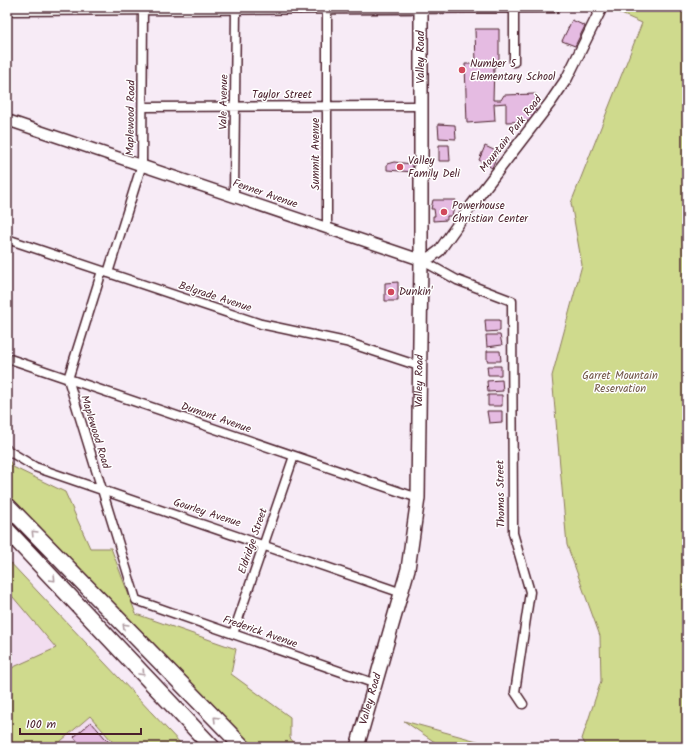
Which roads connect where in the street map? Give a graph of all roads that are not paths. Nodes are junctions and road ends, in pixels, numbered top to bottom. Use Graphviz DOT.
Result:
graph roads {
  1 [pos="514,7"];
  2 [pos="602,7"];
  3 [pos="421,8"];
  4 [pos="555,8"];
  5 [pos="143,9"];
  6 [pos="236,9"];
  7 [pos="327,9"];
  8 [pos="7,11"];
  9 [pos="514,62"];
  10 [pos="327,106"];
  11 [pos="421,106"];
  12 [pos="143,107"];
  13 [pos="234,107"];
  14 [pos="7,120"];
  15 [pos="142,164"];
  16 [pos="234,196"];
  17 [pos="327,227"];
  18 [pos="7,239"];
  19 [pos="421,260"];
  20 [pos="105,272"];
  21 [pos="512,301"];
  22 [pos="7,358"];
  23 [pos="419,366"];
  24 [pos="68,379"];
  25 [pos="7,450"];
  26 [pos="294,456"];
  27 [pos="101,490"];
  28 [pos="418,498"];
  29 [pos="7,505"];
  30 [pos="7,530"];
  31 [pos="263,544"];
  32 [pos="402,593"];
  33 [pos="136,600"];
  34 [pos="232,634"];
  35 [pos="376,684"];
  36 [pos="523,704"];
  37 [pos="212,747"];
  38 [pos="243,747"];
  39 [pos="357,747"];
  1 -- 3 [label="street"];
  1 -- 4 [label="street"];
  1 -- 9 [label="street"];
  2 -- 19 [label="street, Mountain Park Road"];
  3 -- 7 [label="street"];
  3 -- 11 [label="main road, Valley Road"];
  5 -- 6 [label="street"];
  5 -- 8 [label="street"];
  5 -- 12 [label="street, Maplewood Road"];
  6 -- 7 [label="street"];
  6 -- 13 [label="street, Vale Avenue"];
  7 -- 10 [label="street, Summit Avenue"];
  10 -- 11 [label="street, Taylor Street"];
  10 -- 13 [label="street, Taylor Street"];
  10 -- 17 [label="street, Summit Avenue"];
  11 -- 19 [label="main road, Valley Road"];
  12 -- 13 [label="street, Taylor Street"];
  12 -- 15 [label="street, Maplewood Road"];
  13 -- 16 [label="street, Vale Avenue"];
  14 -- 15 [label="street, Fenner Avenue"];
  15 -- 16 [label="street, Fenner Avenue"];
  15 -- 20 [label="street, Maplewood Road"];
  16 -- 17 [label="street, Fenner Avenue"];
  17 -- 19 [label="street, Fenner Avenue"];
  18 -- 20 [label="street, Belgrade Avenue"];
  19 -- 21 [label="street, Fenner Avenue"];
  19 -- 23 [label="main road, Valley Road"];
  20 -- 23 [label="street, Belgrade Avenue"];
  20 -- 24 [label="street, Maplewood Road"];
  21 -- 36 [label="street, Thomas Street"];
  22 -- 24 [label="street, Dumont Avenue"];
  23 -- 28 [label="main road, Valley Road"];
  24 -- 26 [label="street, Dumont Avenue"];
  24 -- 27 [label="street, Maplewood Road"];
  25 -- 27 [label="street, Gourley Avenue"];
  26 -- 28 [label="street, Dumont Avenue"];
  26 -- 31 [label="street, Eldridge Street"];
  27 -- 31 [label="street, Gourley Avenue"];
  27 -- 33 [label="street, Maplewood Road"];
  28 -- 32 [label="main road, Valley Road"];
  38 -- 29 [label="highway, one-way"];
  30 -- 37 [label="highway, one-way"];
  31 -- 32 [label="street, Gourley Avenue"];
  31 -- 34 [label="street, Eldridge Street"];
  32 -- 35 [label="main road, Valley Road"];
  33 -- 34 [label="street, Frederick Avenue"];
  34 -- 35 [label="street, Frederick Avenue"];
  35 -- 39 [label="main road, Valley Road"];
}
